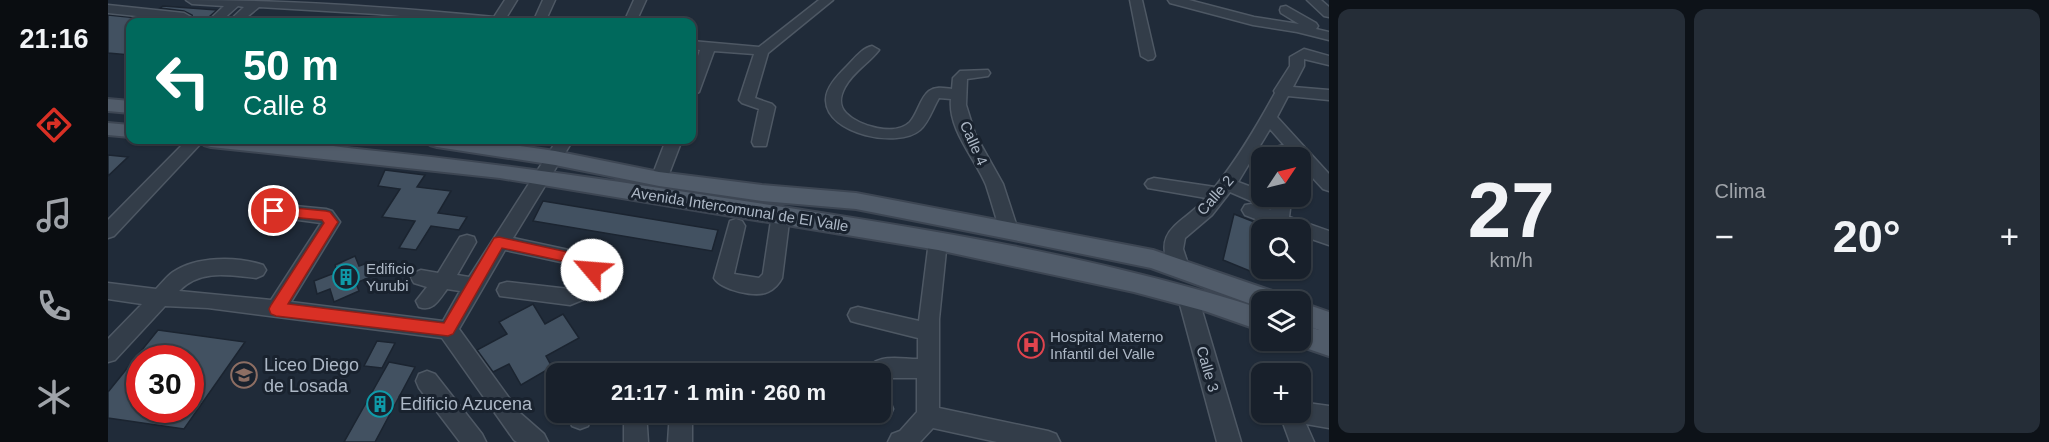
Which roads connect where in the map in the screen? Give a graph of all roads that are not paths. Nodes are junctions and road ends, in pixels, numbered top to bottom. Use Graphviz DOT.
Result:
graph roads {
  1 [pos="192,0"];
  2 [pos="422,0"];
  3 [pos="511,0"];
  4 [pos="549,0"];
  5 [pos="640,0"];
  6 [pos="827,0"];
  7 [pos="1136,0"];
  8 [pos="1174,0"];
  9 [pos="1313,0"];
  10 [pos="236,2"];
  11 [pos="282,3"];
  12 [pos="254,5"];
  13 [pos="381,5"];
  14 [pos="319,8"];
  15 [pos="108,9"];
  16 [pos="1286,10"];
  17 [pos="1254,13"];
  18 [pos="1329,13"];
  19 [pos="184,17"];
  20 [pos="218,18"];
  21 [pos="239,18"];
  22 [pos="310,18"];
  23 [pos="408,18"];
  24 [pos="502,18"];
  25 [pos="541,18"];
  26 [pos="632,18"];
  27 [pos="1311,26"];
  28 [pos="1329,35"];
  29 [pos="696,46"];
  30 [pos="708,48"];
  31 [pos="872,50"];
  32 [pos="762,51"];
  33 [pos="1148,56"];
  34 [pos="1329,61"];
  35 [pos="983,73"];
  36 [pos="696,81"];
  37 [pos="1281,91"];
  38 [pos="958,95"];
  39 [pos="1329,95"];
  40 [pos="108,105"];
  41 [pos="126,107"];
  42 [pos="1269,118"];
  43 [pos="108,129"];
  44 [pos="126,131"];
  45 [pos="760,142"];
  46 [pos="192,144"];
  47 [pos="248,144"];
  48 [pos="492,144"];
  49 [pos="672,144"];
  50 [pos="1296,147"];
  51 [pos="560,149"];
  52 [pos="1311,164"];
  53 [pos="543,178"];
  54 [pos="659,178"];
  55 [pos="1154,184"];
  56 [pos="1329,184"];
  57 [pos="1223,189"];
  58 [pos="1251,210"];
  59 [pos="274,211"];
  60 [pos="781,214"];
  61 [pos="1277,219"];
  62 [pos="1280,219"];
  63 [pos="736,226"];
  64 [pos="1009,230"];
  65 [pos="108,231"];
  66 [pos="1311,231"];
  67 [pos="1329,238"];
  68 [pos="938,241"];
  69 [pos="467,242"];
  70 [pos="499,242"];
  71 [pos="1179,267"];
  72 [pos="256,270"];
  73 [pos="421,278"];
  74 [pos="442,281"];
  75 [pos="472,285"];
  76 [pos="507,290"];
  77 [pos="108,291"];
  78 [pos="1251,293"];
  79 [pos="1188,297"];
  80 [pos="160,298"];
  81 [pos="426,301"];
  82 [pos="276,309"];
  83 [pos="858,315"];
  84 [pos="1311,316"];
  85 [pos="1251,317"];
  86 [pos="1329,323"];
  87 [pos="448,330"];
  88 [pos="929,332"];
  89 [pos="1311,339"];
  90 [pos="1329,345"];
  91 [pos="108,353"];
  92 [pos="891,368"];
  93 [pos="930,369"];
  94 [pos="427,381"];
  95 [pos="1311,413"];
  96 [pos="928,416"];
  97 [pos="1329,417"];
  98 [pos="635,423"];
  99 [pos="681,423"];
  100 [pos="1294,423"];
  101 [pos="474,442"];
  102 [pos="536,442"];
  103 [pos="636,442"];
  104 [pos="680,442"];
  105 [pos="900,442"];
  106 [pos="1048,442"];
  107 [pos="1229,442"];
  108 [pos="1302,442"];
  1 -- 10 [label="street"];
  2 -- 23 [label="street"];
  3 -- 24 [label="street"];
  4 -- 25 [label="street"];
  5 -- 26 [label="street"];
  6 -- 32 [label="street"];
  7 -- 33 [label="street"];
  8 -- 28 [label="street"];
  9 -- 18 [label="street"];
  10 -- 12 [label="street"];
  10 -- 20 [label="street"];
  11 -- 12 [label="street"];
  11 -- 14 [label="street"];
  12 -- 21 [label="street"];
  13 -- 14 [label="street"];
  13 -- 23 [label="street"];
  14 -- 22 [label="street"];
  15 -- 19 [label="street"];
  16 -- 27 [label="street"];
  17 -- 27 [label="street"];
  27 -- 28 [label="street"];
  29 -- 30 [label="street"];
  30 -- 32 [label="street"];
  30 -- 36 [label="street"];
  31 -- 38 [label="street"];
  32 -- 45 [label="street"];
  34 -- 37 [label="street, Calle 2"];
  35 -- 38 [label="street"];
  37 -- 39 [label="street"];
  37 -- 42 [label="street, Calle 2"];
  38 -- 64 [label="street, Calle 4"];
  40 -- 41 [label="main road"];
  42 -- 50 [label="street"];
  42 -- 57 [label="street, Calle 2"];
  43 -- 44 [label="main road"];
  46 -- 65 [label="street"];
  47 -- 53 [label="main road, Avenida Intercomunal de El Valle"];
  48 -- 51 [label="main road, Avenida Intercomunal de El Valle"];
  49 -- 54 [label="street"];
  51 -- 53 [label="street"];
  51 -- 54 [label="main road, Avenida Intercomunal de El Valle"];
  52 -- 56 [label="street"];
  53 -- 60 [label="main road, Avenida Intercomunal de El Valle"];
  53 -- 70 [label="street"];
  54 -- 64 [label="main road, Avenida Intercomunal de El Valle"];
  55 -- 57 [label="street"];
  57 -- 62 [label="street"];
  57 -- 71 [label="street, Calle 2"];
  58 -- 61 [label="street"];
  59 -- 82 [label="street"];
  60 -- 63 [label="street"];
  60 -- 68 [label="main road, Avenida Intercomunal de El Valle"];
  64 -- 71 [label="main road, Avenida Intercomunal de El Valle"];
  66 -- 67 [label="street"];
  68 -- 79 [label="main road, Avenida Intercomunal de El Valle"];
  68 -- 88 [label="street"];
  69 -- 74 [label="street"];
  70 -- 75 [label="street"];
  70 -- 76 [label="street"];
  71 -- 78 [label="main road, Avenida Intercomunal de El Valle"];
  72 -- 80 [label="street"];
  73 -- 74 [label="street"];
  74 -- 75 [label="street"];
  74 -- 81 [label="street"];
  75 -- 87 [label="street"];
  77 -- 80 [label="street"];
  79 -- 85 [label="main road, Avenida Intercomunal de El Valle"];
  79 -- 107 [label="street, Calle 3"];
  80 -- 82 [label="street"];
  80 -- 91 [label="street"];
  82 -- 87 [label="street"];
  83 -- 88 [label="street"];
  84 -- 86 [label="main road"];
  87 -- 102 [label="street"];
  88 -- 93 [label="street"];
  89 -- 90 [label="main road"];
  92 -- 93 [label="street"];
  93 -- 96 [label="street"];
  94 -- 101 [label="street"];
  95 -- 97 [label="street"];
  96 -- 105 [label="street"];
  96 -- 106 [label="street"];
  98 -- 103 [label="street"];
  99 -- 104 [label="street"];
  100 -- 108 [label="street"];
}
